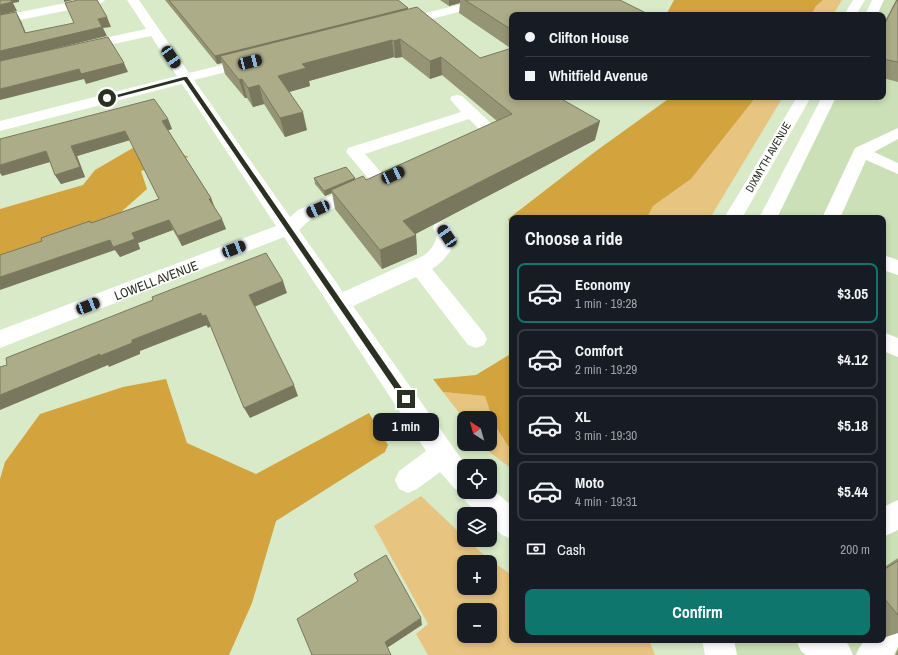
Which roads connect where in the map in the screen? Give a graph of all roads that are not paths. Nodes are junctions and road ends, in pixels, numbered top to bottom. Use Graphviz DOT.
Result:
graph roads {
  1 [pos="99,0"];
  2 [pos="133,0"];
  3 [pos="492,0"];
  4 [pos="859,0"];
  5 [pos="878,0"];
  6 [pos="852,12"];
  7 [pos="872,12"];
  8 [pos="0,20"];
  9 [pos="386,27"];
  10 [pos="154,31"];
  11 [pos="68,50"];
  12 [pos="265,58"];
  13 [pos="185,78"];
  14 [pos="457,99"];
  15 [pos="802,100"];
  16 [pos="827,100"];
  17 [pos="472,113"];
  18 [pos="0,126"];
  19 [pos="898,133"];
  20 [pos="455,147"];
  21 [pos="861,152"];
  22 [pos="898,170"];
  23 [pos="735,215"];
  24 [pos="770,215"];
  25 [pos="832,215"];
  26 [pos="289,228"];
  27 [pos="442,228"];
  28 [pos="886,263"];
  29 [pos="419,267"];
  30 [pos="898,268"];
  31 [pos="340,303"];
  32 [pos="476,339"];
  33 [pos="0,340"];
  34 [pos="886,342"];
  35 [pos="898,348"];
  36 [pos="443,454"];
  37 [pos="457,471"];
  38 [pos="408,480"];
  39 [pos="483,499"];
  40 [pos="898,514"];
  41 [pos="886,521"];
  42 [pos="509,522"];
  43 [pos="719,643"];
  44 [pos="816,643"];
  45 [pos="883,643"];
  46 [pos="721,655"];
  47 [pos="837,655"];
  48 [pos="872,655"];
  1 -- 8 [label="street"];
  2 -- 10 [label="street"];
  3 -- 9 [label="street"];
  4 -- 6 [label="street"];
  5 -- 7 [label="street"];
  10 -- 11 [label="street"];
  10 -- 13 [label="street"];
  12 -- 13 [label="street"];
  13 -- 18 [label="street"];
  13 -- 26 [label="street"];
  14 -- 17 [label="street"];
  15 -- 23 [label="street, DIXMYTH AVENUE"];
  16 -- 24 [label="street, DIXMYTH AVENUE"];
  17 -- 20 [label="street"];
  17 -- 26 [label="street"];
  19 -- 21 [label="street"];
  21 -- 22 [label="street"];
  21 -- 25 [label="street"];
  26 -- 31 [label="street"];
  26 -- 33 [label="street, LOWELL AVENUE"];
  27 -- 29 [label="street"];
  28 -- 30 [label="street"];
  29 -- 31 [label="street"];
  29 -- 32 [label="street"];
  31 -- 36 [label="street"];
  34 -- 35 [label="street"];
  36 -- 37 [label="street"];
  36 -- 38 [label="street"];
  39 -- 42 [label="street"];
  40 -- 41 [label="street"];
  43 -- 46 [label="street"];
  44 -- 47 [label="street"];
  45 -- 48 [label="street"];
}
